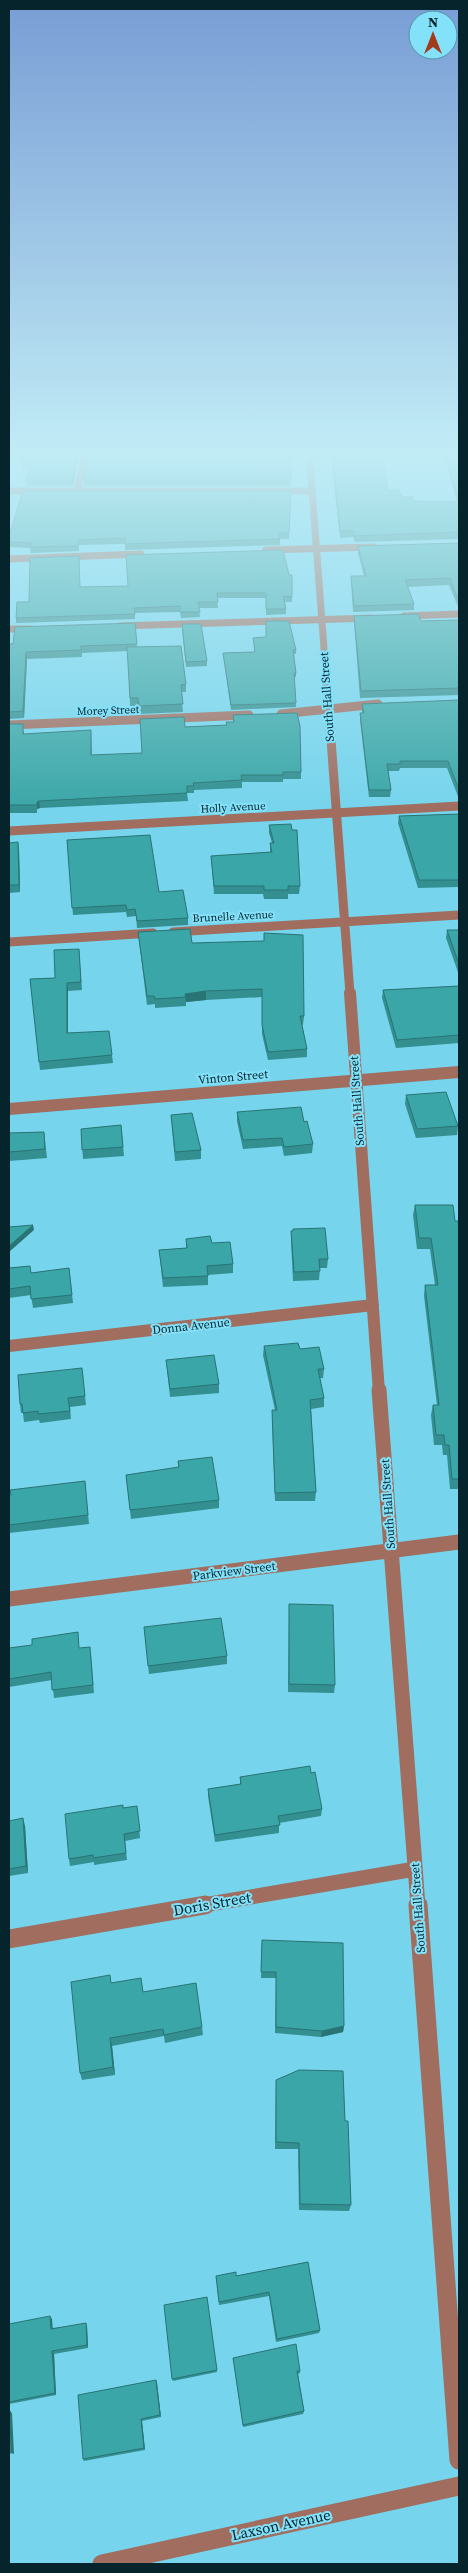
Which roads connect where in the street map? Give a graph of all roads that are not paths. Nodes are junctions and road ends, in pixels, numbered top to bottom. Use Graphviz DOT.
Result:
graph roads {
  1 [pos="317,570"];
  2 [pos="459,614"];
  3 [pos="380,617"];
  4 [pos="390,617"];
  5 [pos="321,620"];
  6 [pos="106,626"];
  7 [pos="38,628"];
  8 [pos="9,629"];
  9 [pos="385,704"];
  10 [pos="328,708"];
  11 [pos="268,714"];
  12 [pos="258,715"];
  13 [pos="9,725"];
  14 [pos="459,806"];
  15 [pos="336,813"];
  16 [pos="9,831"];
  17 [pos="459,914"];
  18 [pos="344,922"];
  19 [pos="9,942"];
  20 [pos="459,1072"];
  21 [pos="356,1080"];
  22 [pos="9,1109"];
  23 [pos="373,1306"];
  24 [pos="9,1346"];
  25 [pos="459,1542"];
  26 [pos="391,1551"];
  27 [pos="9,1600"];
  28 [pos="415,1869"];
  29 [pos="9,1939"];
  30 [pos="459,2460"];
  31 [pos="459,2486"];
  32 [pos="102,2564"];
  1 -- 5 [label="street, South Hall Street"];
  2 -- 4 [label="street"];
  3 -- 5 [label="street"];
  5 -- 6 [label="street"];
  5 -- 10 [label="street, South Hall Street"];
  7 -- 8 [label="street"];
  9 -- 10 [label="street"];
  10 -- 11 [label="street"];
  10 -- 15 [label="street, South Hall Street"];
  12 -- 13 [label="street, Morey Street"];
  14 -- 15 [label="street, Holly Avenue"];
  15 -- 16 [label="street, Holly Avenue"];
  15 -- 18 [label="street, South Hall Street"];
  17 -- 18 [label="street, Brunelle Avenue"];
  18 -- 19 [label="street, Brunelle Avenue"];
  18 -- 21 [label="street, South Hall Street"];
  20 -- 21 [label="street, Vinton Street"];
  21 -- 22 [label="street, Vinton Street"];
  21 -- 23 [label="street, South Hall Street"];
  23 -- 24 [label="street, Donna Avenue"];
  23 -- 26 [label="street, South Hall Street"];
  25 -- 26 [label="street, Parkview Street"];
  26 -- 27 [label="street, Parkview Street"];
  26 -- 28 [label="street, South Hall Street"];
  28 -- 29 [label="street, Doris Street"];
  28 -- 30 [label="street, South Hall Street"];
  31 -- 32 [label="street, Laxson Avenue"];
}
